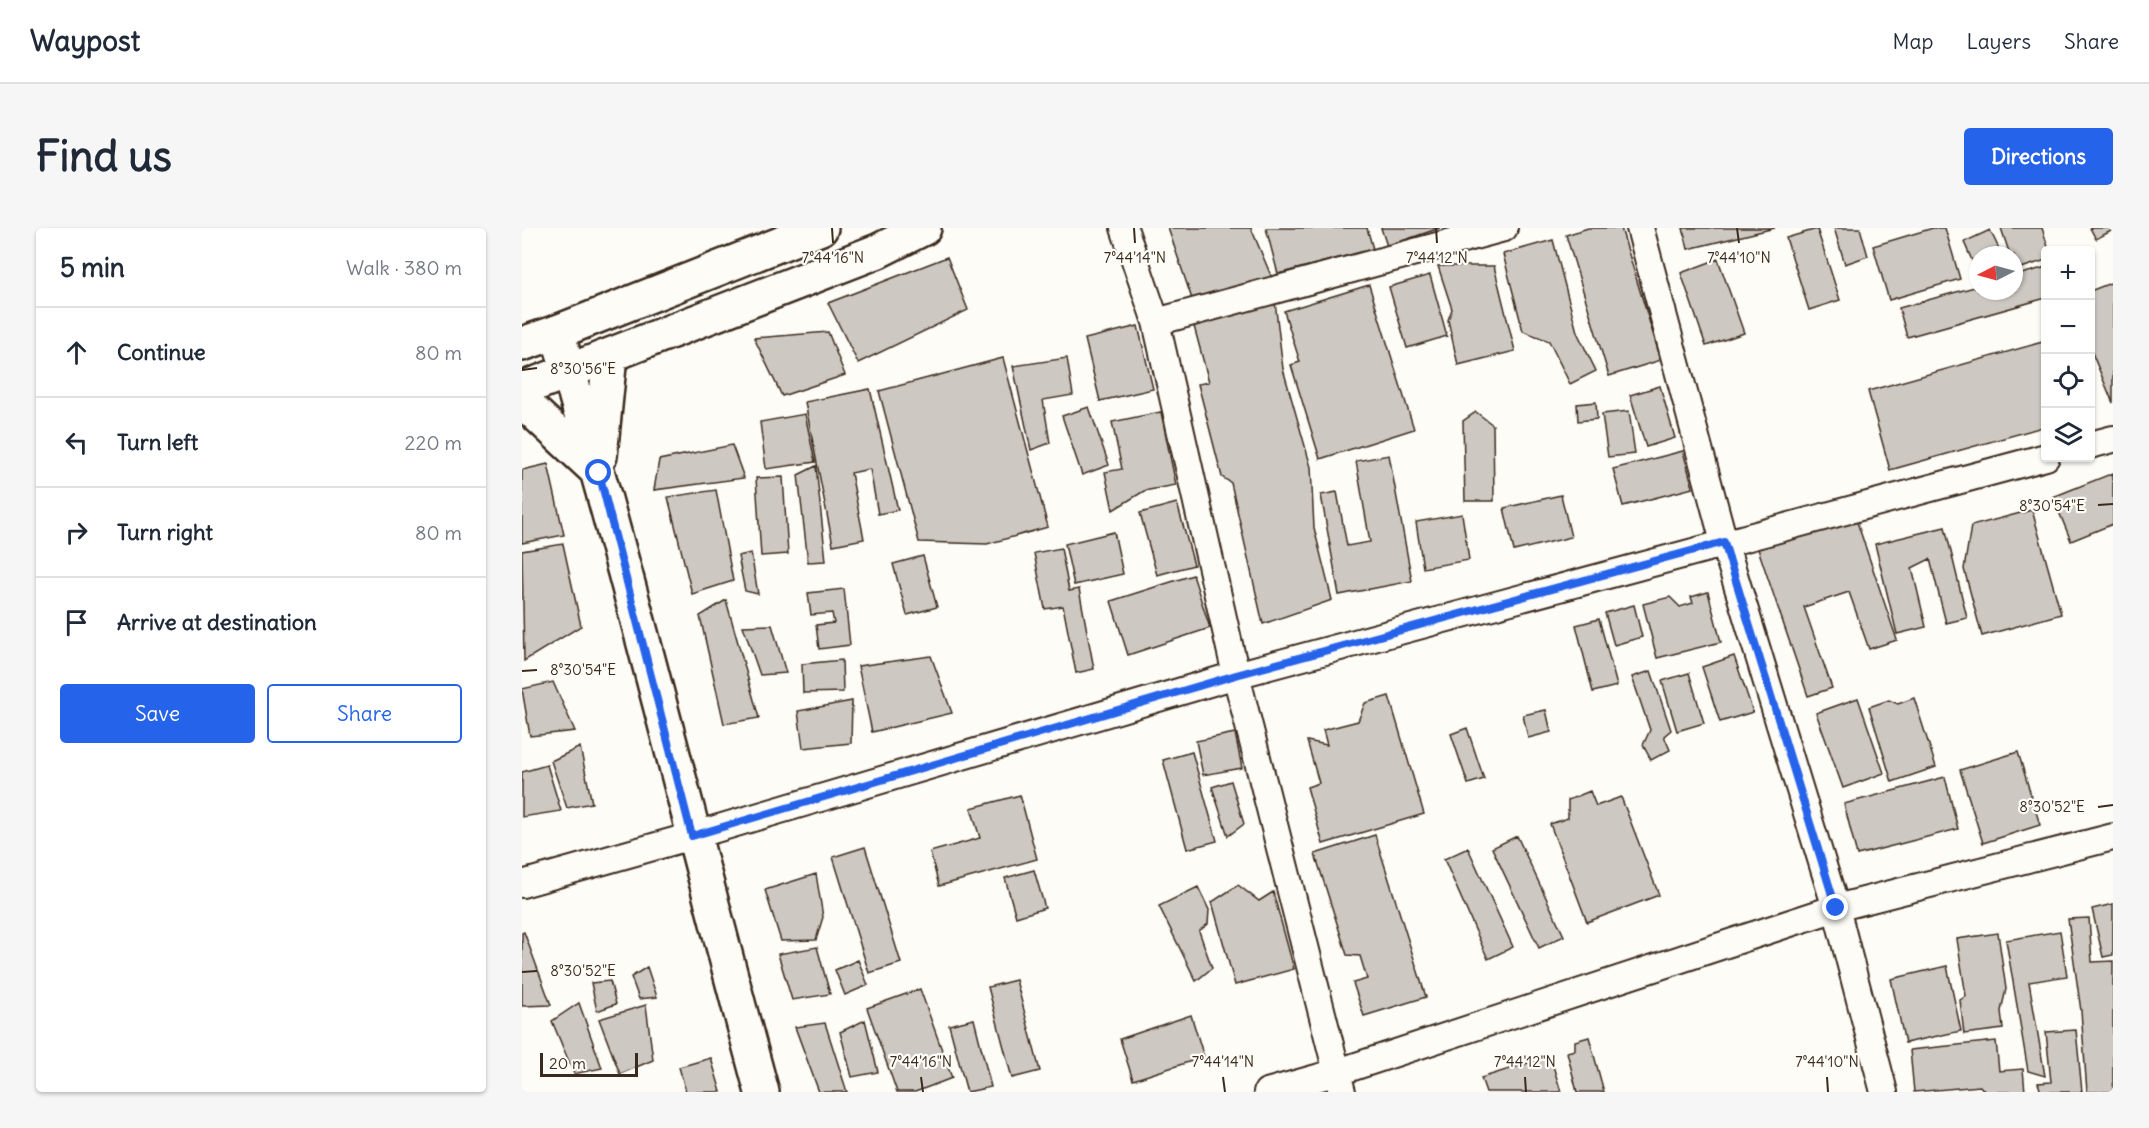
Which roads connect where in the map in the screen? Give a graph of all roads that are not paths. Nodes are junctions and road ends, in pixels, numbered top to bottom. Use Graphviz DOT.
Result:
graph roads {
  1 [pos="821,228"];
  2 [pos="924,228"];
  3 [pos="1124,228"];
  4 [pos="1504,228"];
  5 [pos="1640,228"];
  6 [pos="1156,322"];
  7 [pos="557,332"];
  8 [pos="522,344"];
  9 [pos="610,356"];
  10 [pos="569,371"];
  11 [pos="522,390"];
  12 [pos="522,401"];
  13 [pos="2113,439"];
  14 [pos="2095,444"];
  15 [pos="2041,458"];
  16 [pos="599,473"];
  17 [pos="1724,542"];
  18 [pos="1236,675"];
  19 [pos="692,836"];
  20 [pos="2113,837"];
  21 [pos="522,884"];
  22 [pos="1836,908"];
  23 [pos="1340,1082"];
  24 [pos="762,1092"];
  25 [pos="1267,1092"];
  26 [pos="1884,1092"];
  1 -- 7 [label="main road"];
  2 -- 9 [label="main road"];
  3 -- 6 [label="street"];
  4 -- 6 [label="street"];
  5 -- 17 [label="street"];
  6 -- 18 [label="street"];
  7 -- 8 [label="main road"];
  7 -- 10 [label="main road"];
  9 -- 10 [label="main road"];
  9 -- 16 [label="main road"];
  10 -- 11 [label="main road"];
  10 -- 16 [label="main road"];
  12 -- 16 [label="main road"];
  13 -- 14 [label="street"];
  15 -- 17 [label="street"];
  16 -- 19 [label="main road"];
  17 -- 18 [label="street"];
  17 -- 22 [label="street"];
  18 -- 19 [label="street"];
  18 -- 23 [label="street"];
  19 -- 21 [label="street"];
  19 -- 24 [label="main road"];
  20 -- 22 [label="street"];
  22 -- 23 [label="street"];
  22 -- 26 [label="street"];
  23 -- 25 [label="street"];
}
